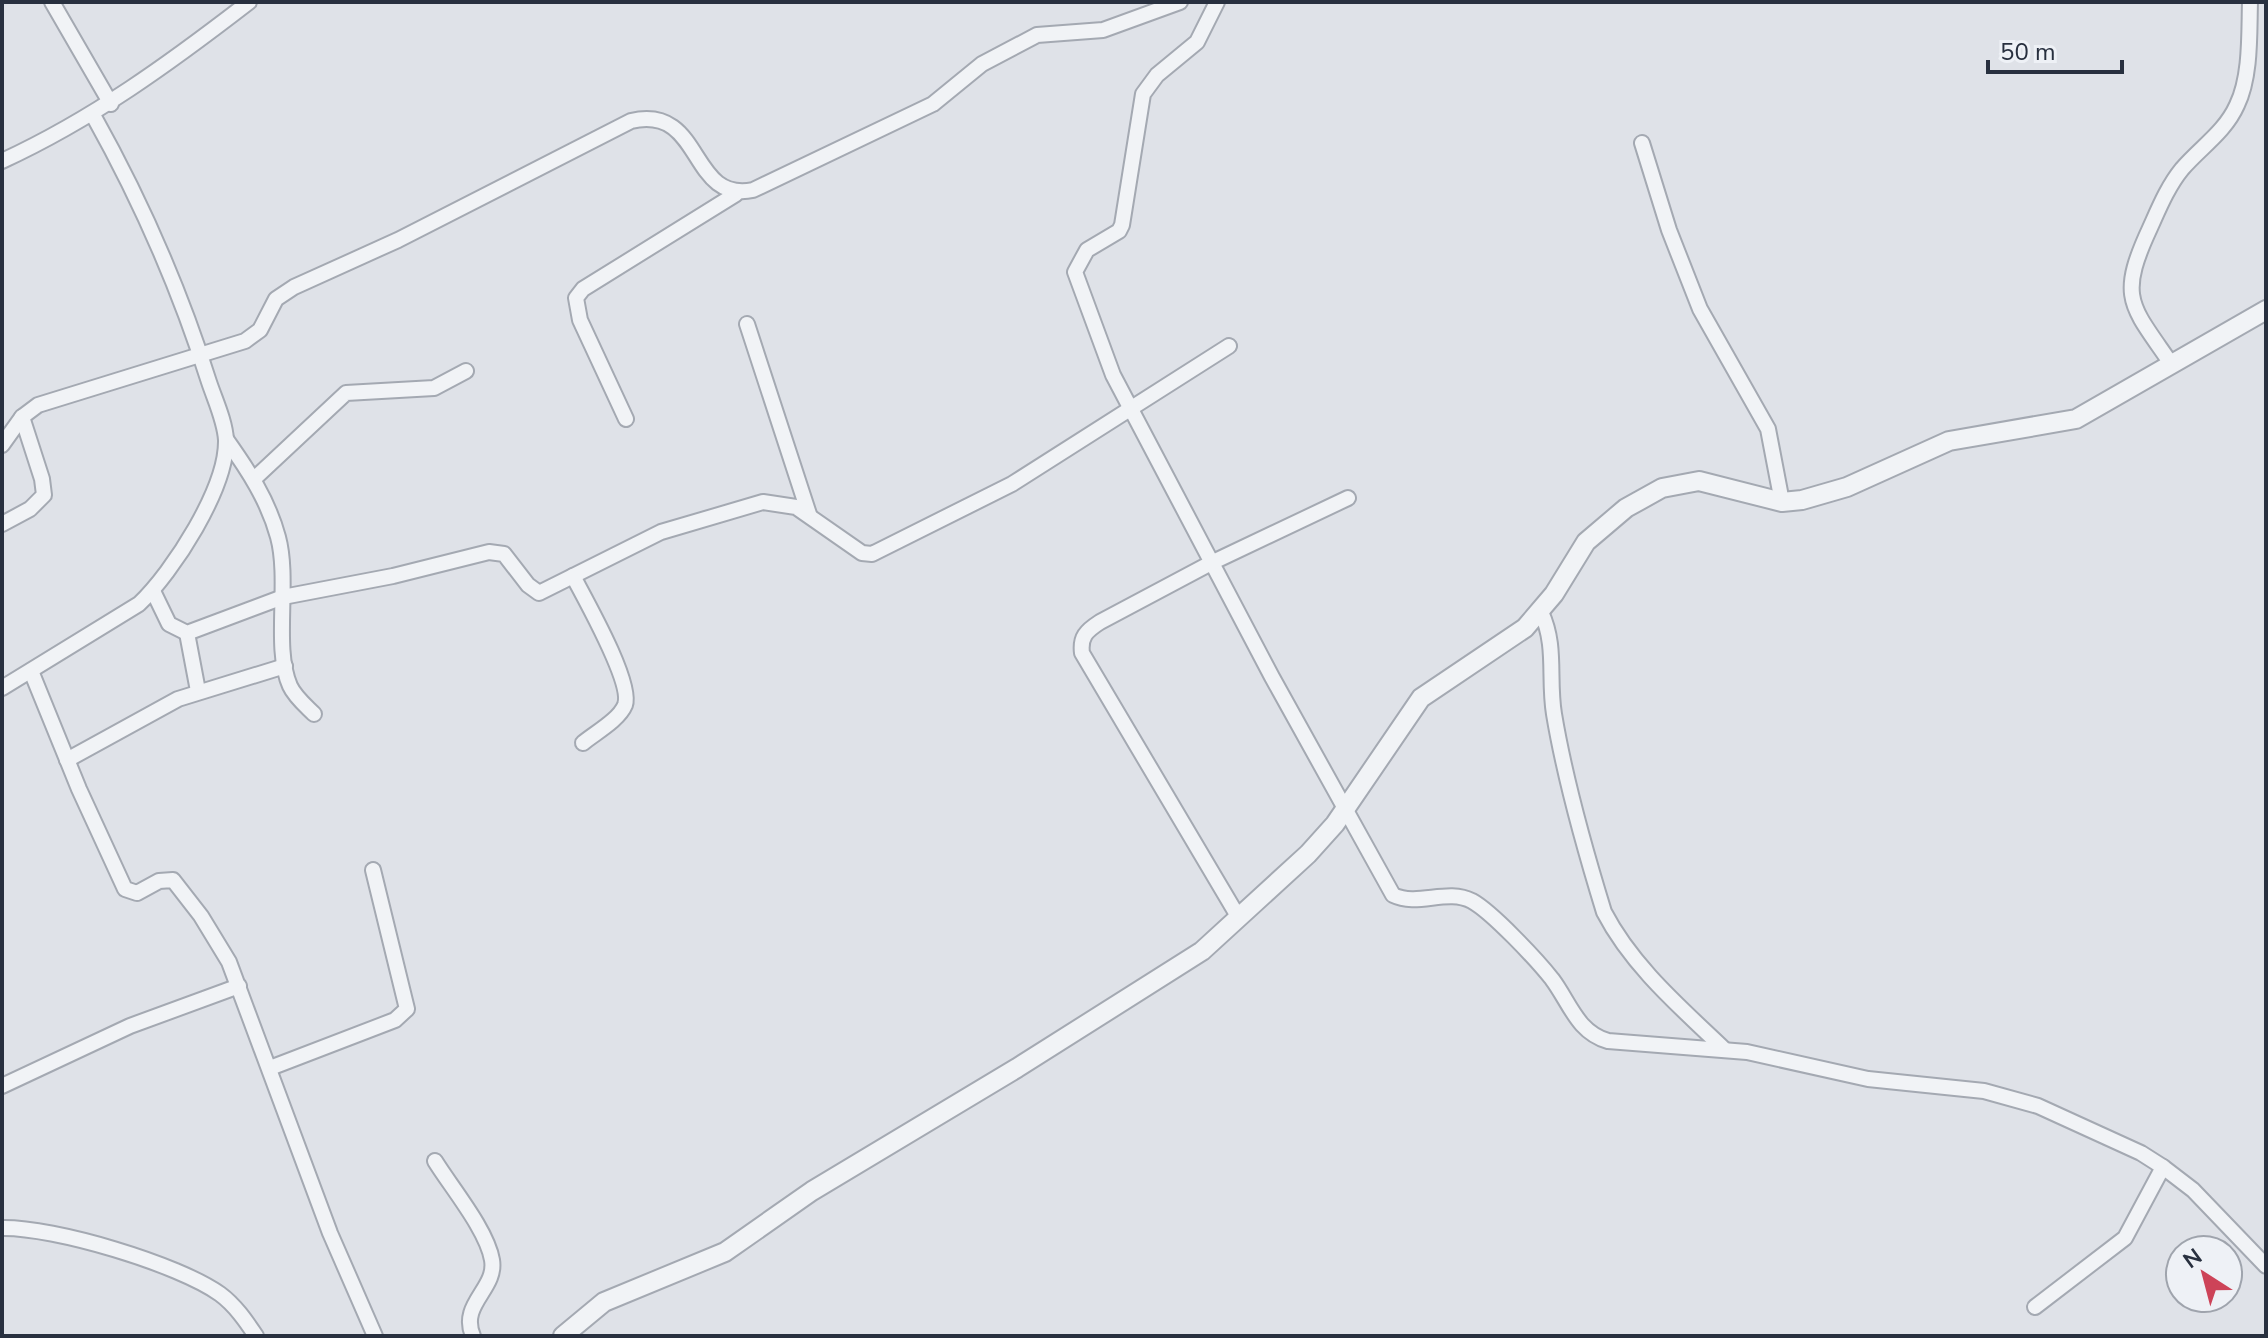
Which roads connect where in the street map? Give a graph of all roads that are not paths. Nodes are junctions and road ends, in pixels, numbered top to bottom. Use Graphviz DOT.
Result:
graph roads {
  1 [pos="52,2"];
  2 [pos="249,2"];
  3 [pos="1180,2"];
  4 [pos="1217,2"];
  5 [pos="2250,2"];
  6 [pos="111,104"];
  7 [pos="93,115"];
  8 [pos="1642,143"];
  9 [pos="2,161"];
  10 [pos="736,194"];
  11 [pos="2266,310"];
  12 [pos="747,324"];
  13 [pos="1229,346"];
  14 [pos="201,355"];
  15 [pos="2172,365"];
  16 [pos="466,371"];
  17 [pos="1131,409"];
  18 [pos="22,417"];
  19 [pos="626,419"];
  20 [pos="226,439"];
  21 [pos="2,445"];
  22 [pos="254,479"];
  23 [pos="1348,498"];
  24 [pos="1782,502"];
  25 [pos="809,514"];
  26 [pos="2,524"];
  27 [pos="1211,563"];
  28 [pos="573,576"];
  29 [pos="153,591"];
  30 [pos="283,597"];
  31 [pos="1541,612"];
  32 [pos="187,633"];
  33 [pos="285,666"];
  34 [pos="31,671"];
  35 [pos="2,688"];
  36 [pos="198,691"];
  37 [pos="314,714"];
  38 [pos="583,743"];
  39 [pos="67,760"];
  40 [pos="1347,809"];
  41 [pos="373,870"];
  42 [pos="1239,918"];
  43 [pos="239,986"];
  44 [pos="1724,1049"];
  45 [pos="270,1068"];
  46 [pos="2,1086"];
  47 [pos="435,1161"];
  48 [pos="2163,1167"];
  49 [pos="2,1228"];
  50 [pos="2266,1266"];
  51 [pos="2035,1307"];
  52 [pos="256,1336"];
  53 [pos="375,1336"];
  54 [pos="473,1336"];
  55 [pos="563,1336"];
  1 -- 6 [label="street"];
  2 -- 6 [label="street"];
  3 -- 10 [label="street"];
  4 -- 17 [label="street"];
  5 -- 15 [label="street"];
  6 -- 7 [label="street"];
  7 -- 9 [label="street"];
  7 -- 14 [label="street"];
  8 -- 24 [label="street"];
  10 -- 14 [label="street"];
  10 -- 19 [label="street"];
  11 -- 15 [label="street"];
  12 -- 25 [label="street"];
  13 -- 17 [label="street"];
  14 -- 18 [label="street"];
  14 -- 20 [label="street"];
  15 -- 24 [label="street"];
  16 -- 22 [label="street"];
  17 -- 25 [label="street"];
  17 -- 27 [label="street"];
  18 -- 21 [label="street"];
  18 -- 26 [label="street"];
  20 -- 22 [label="street"];
  20 -- 29 [label="street"];
  22 -- 30 [label="street"];
  23 -- 27 [label="street"];
  24 -- 31 [label="street"];
  25 -- 28 [label="street"];
  27 -- 40 [label="street"];
  27 -- 42 [label="street"];
  28 -- 30 [label="street"];
  28 -- 38 [label="street"];
  29 -- 32 [label="street"];
  29 -- 34 [label="street"];
  30 -- 32 [label="street"];
  30 -- 33 [label="street"];
  31 -- 40 [label="street"];
  31 -- 44 [label="street"];
  32 -- 36 [label="street"];
  33 -- 36 [label="street"];
  33 -- 37 [label="street"];
  34 -- 35 [label="street"];
  34 -- 39 [label="street"];
  36 -- 39 [label="street"];
  39 -- 43 [label="street"];
  40 -- 42 [label="street"];
  40 -- 44 [label="street"];
  41 -- 45 [label="street"];
  42 -- 55 [label="street"];
  43 -- 45 [label="street"];
  43 -- 46 [label="street"];
  44 -- 48 [label="street"];
  45 -- 53 [label="street"];
  47 -- 54 [label="street"];
  48 -- 50 [label="street"];
  48 -- 51 [label="street"];
  49 -- 52 [label="street"];
}
